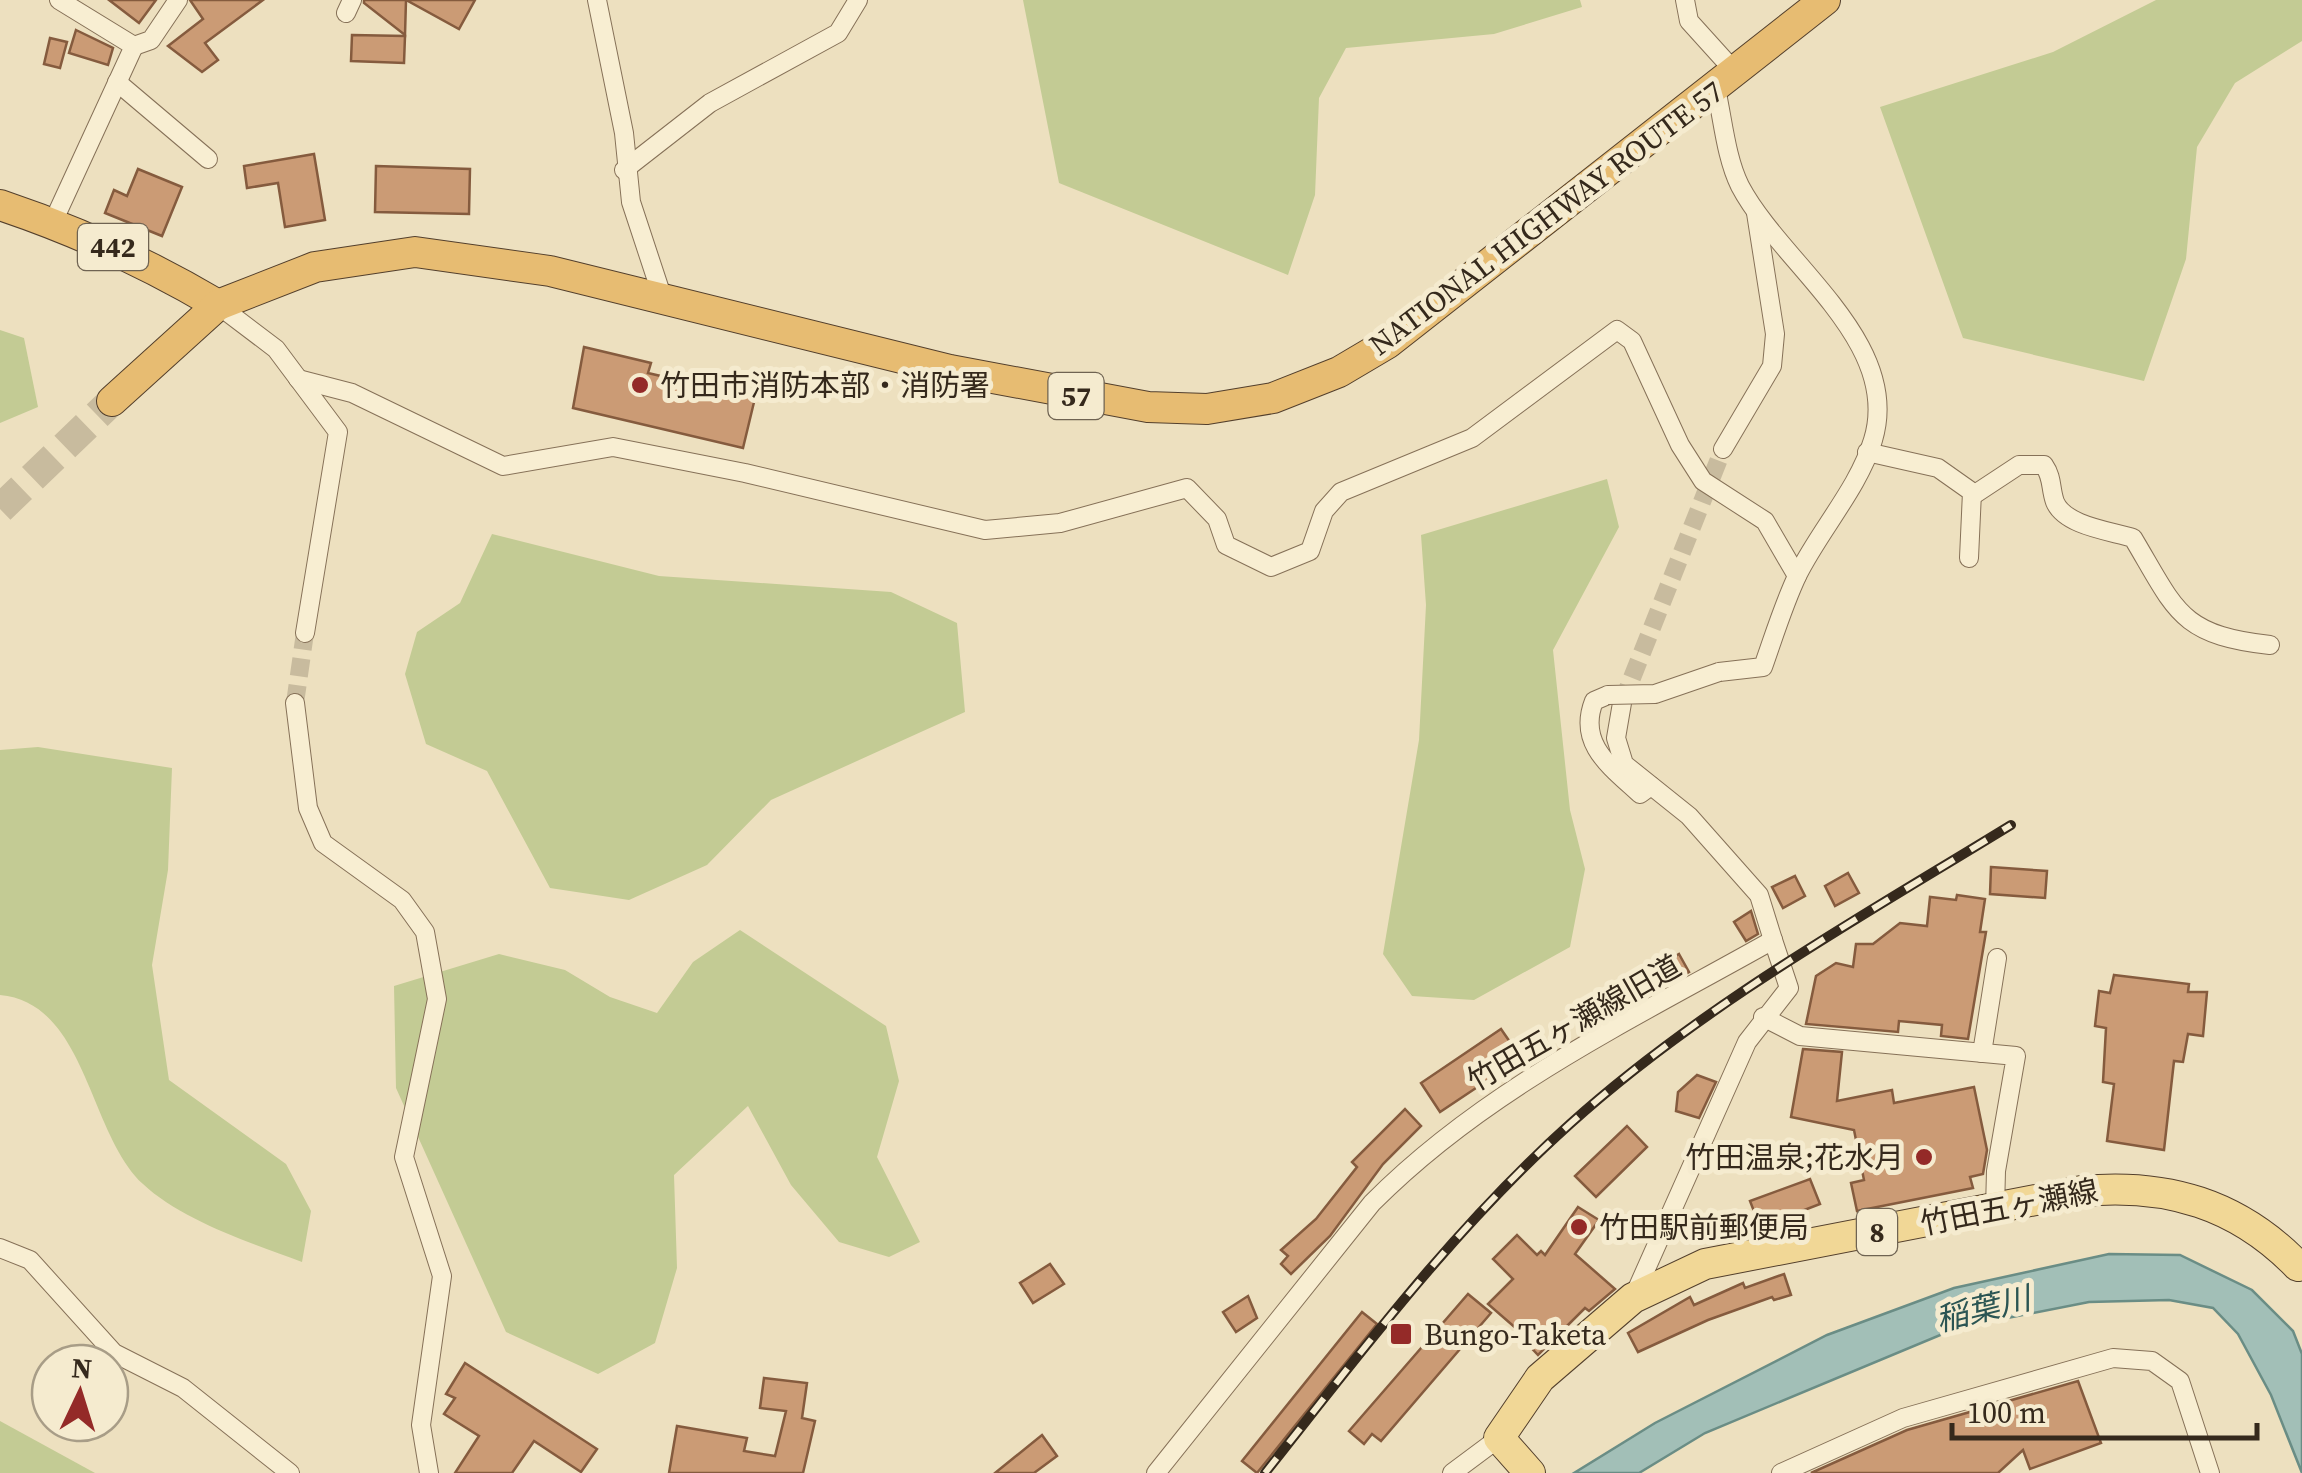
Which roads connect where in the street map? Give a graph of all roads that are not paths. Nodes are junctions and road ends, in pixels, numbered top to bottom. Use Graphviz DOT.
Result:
graph roads {
  1 [pos="59,0"];
  2 [pos="178,0"];
  3 [pos="597,0"];
  4 [pos="858,0"];
  5 [pos="1685,0"];
  6 [pos="1825,0"];
  7 [pos="80,5"];
  8 [pos="134,46"];
  9 [pos="1726,81"];
  10 [pos="117,82"];
  11 [pos="208,159"];
  12 [pos="624,170"];
  13 [pos="0,205"];
  14 [pos="1756,212"];
  15 [pos="53,222"];
  16 [pos="664,299"];
  17 [pos="218,305"];
  18 [pos="298,378"];
  19 [pos="112,401"];
  20 [pos="1723,450"];
  21 [pos="1867,452"];
  22 [pos="1972,496"];
  23 [pos="1969,558"];
  24 [pos="1797,576"];
  25 [pos="306,633"];
  26 [pos="2270,645"];
  27 [pos="1615,699"];
  28 [pos="295,703"];
  29 [pos="1651,786"];
  30 [pos="1773,940"];
  31 [pos="1997,958"];
  32 [pos="1763,1017"];
  33 [pos="1982,1053"];
  34 [pos="1995,1209"];
  35 [pos="0,1248"];
  36 [pos="2302,1264"];
  37 [pos="1633,1298"];
  38 [pos="1499,1438"];
  39 [pos="1526,1469"];
  40 [pos="1785,1472"];
  41 [pos="290,1473"];
  42 [pos="429,1473"];
  43 [pos="1156,1473"];
  44 [pos="1452,1473"];
  45 [pos="2210,1473"];
  1 -- 7 [label="street"];
  2 -- 8 [label="street"];
  3 -- 12 [label="street"];
  4 -- 12 [label="street"];
  5 -- 9 [label="street"];
  6 -- 9 [label="highway, NATIONAL HIGHWAY ROUTE 57 / 57"];
  7 -- 8 [label="street"];
  8 -- 10 [label="street"];
  9 -- 14 [label="street"];
  9 -- 16 [label="highway, NATIONAL HIGHWAY ROUTE 57 / 57"];
  10 -- 11 [label="street"];
  10 -- 15 [label="street"];
  12 -- 16 [label="street"];
  13 -- 15 [label="highway, 442"];
  14 -- 20 [label="street"];
  14 -- 21 [label="street"];
  15 -- 17 [label="highway, 442"];
  16 -- 17 [label="highway, NATIONAL HIGHWAY ROUTE 57 / 57"];
  17 -- 18 [label="street"];
  17 -- 19 [label="highway, NATIONAL HIGHWAY ROUTE 57 / 57"];
  18 -- 24 [label="street"];
  18 -- 25 [label="street"];
  21 -- 22 [label="street"];
  21 -- 24 [label="street"];
  22 -- 23 [label="street"];
  22 -- 26 [label="street"];
  24 -- 27 [label="street, bridge"];
  27 -- 29 [label="street"];
  27 -- 29 [label="street"];
  28 -- 42 [label="street"];
  29 -- 30 [label="street"];
  30 -- 32 [label="street"];
  30 -- 43 [label="street, 竹田五ヶ瀬線旧道"];
  31 -- 33 [label="street"];
  32 -- 33 [label="street"];
  32 -- 37 [label="street"];
  33 -- 34 [label="street"];
  34 -- 36 [label="main road, 竹田五ヶ瀬線 / 8"];
  34 -- 37 [label="main road, 竹田五ヶ瀬線 / 8"];
  35 -- 41 [label="street"];
  37 -- 38 [label="main road, 竹田五ヶ瀬線 / 8"];
  38 -- 39 [label="main road"];
  38 -- 44 [label="street"];
  40 -- 45 [label="street"];
}
